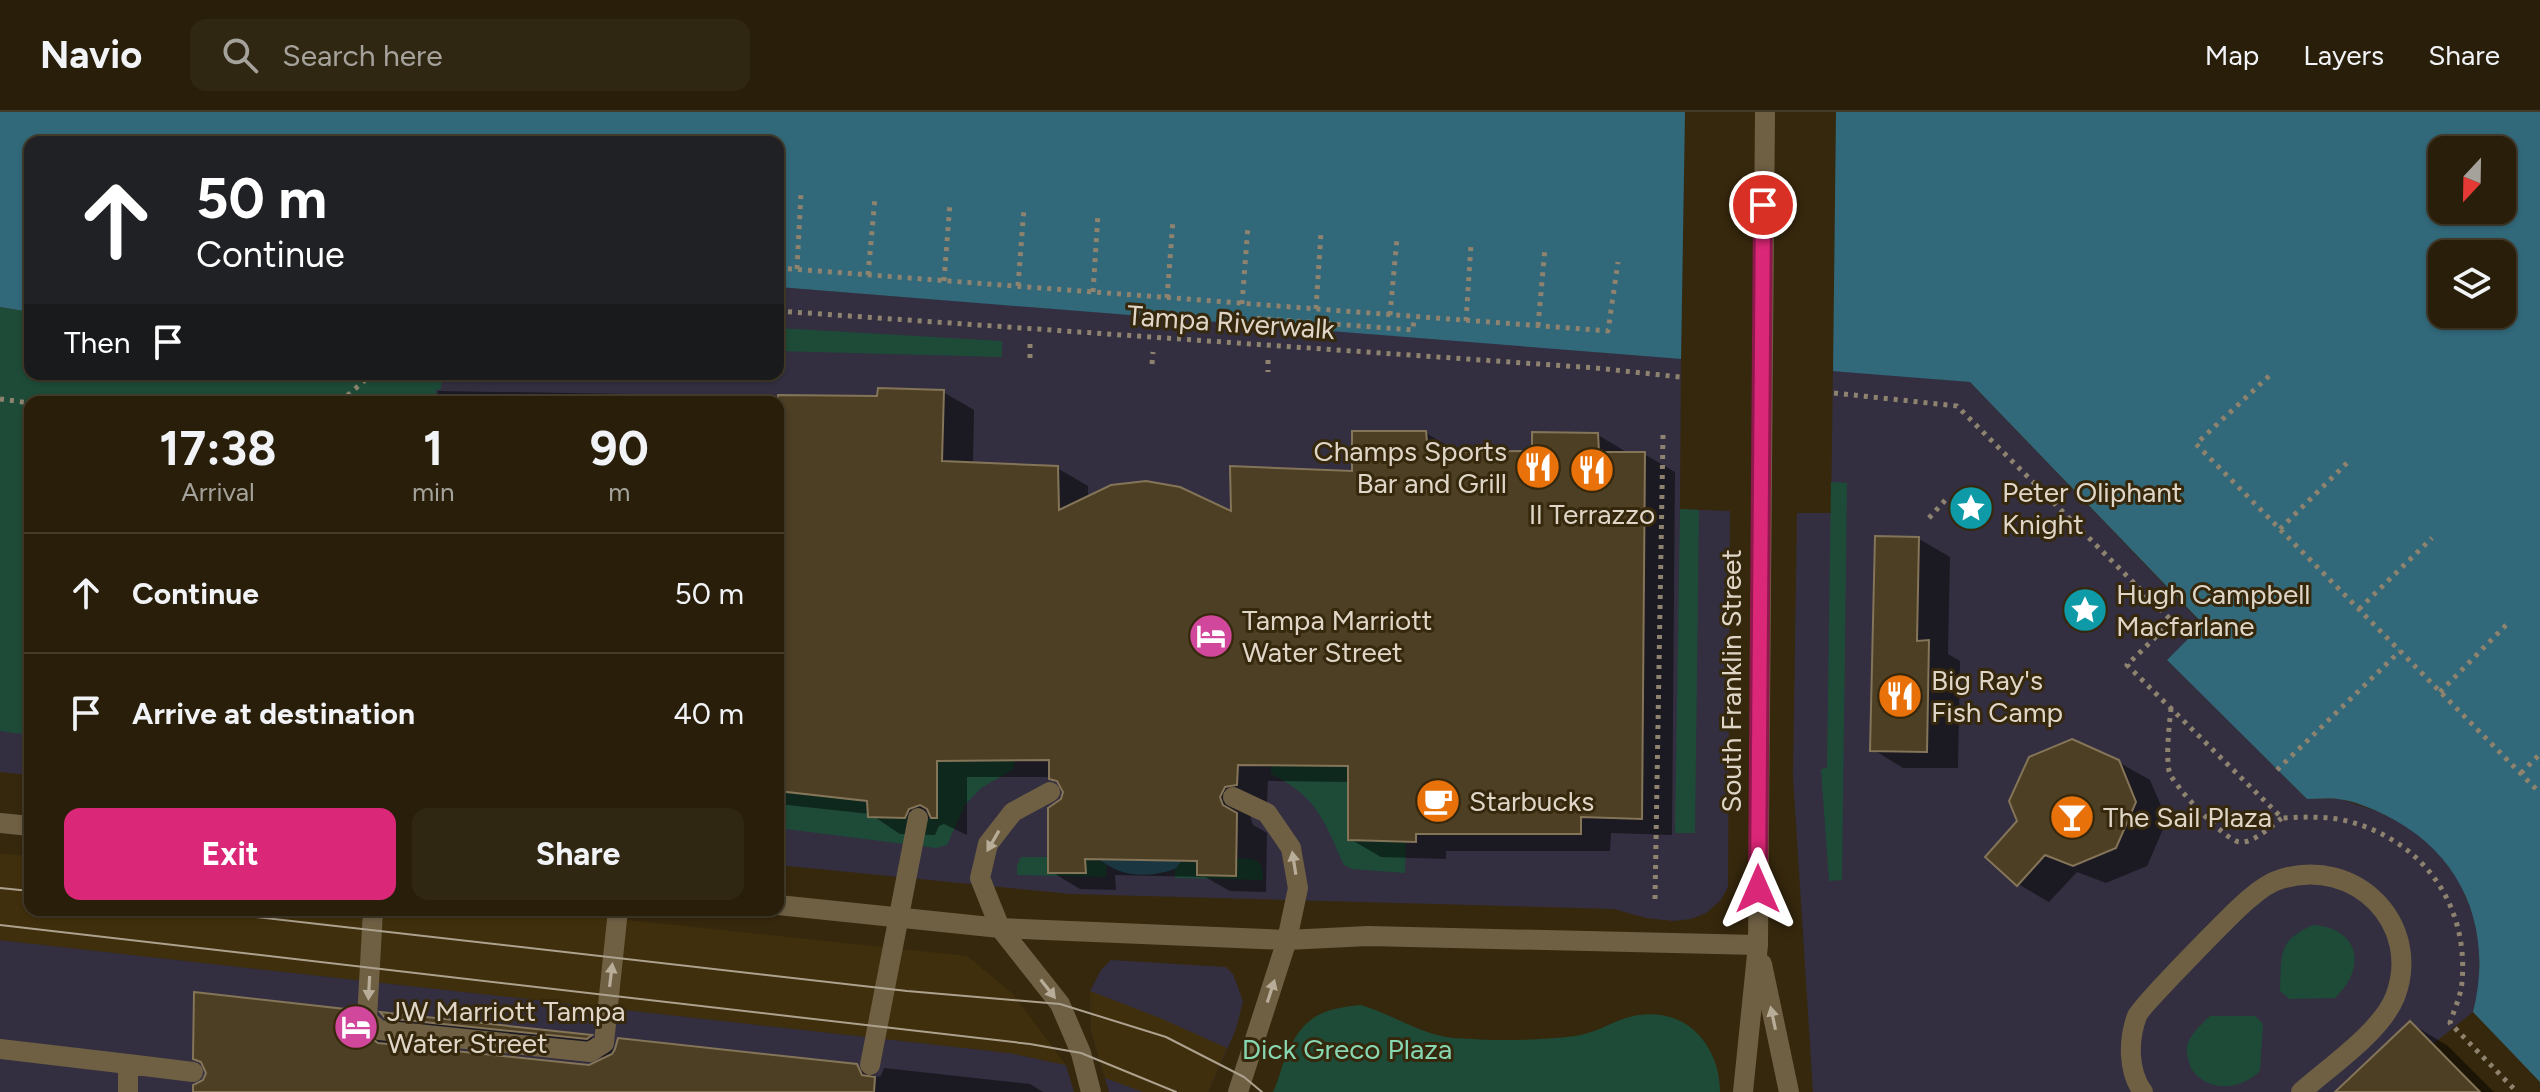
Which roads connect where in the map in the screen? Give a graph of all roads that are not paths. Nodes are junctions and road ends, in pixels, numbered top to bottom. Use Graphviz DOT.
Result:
graph roads {
  1 [pos="1765,112"];
  2 [pos="1050,792"];
  3 [pos="1233,797"];
  4 [pos="918,818"];
  5 [pos="0,823"];
  6 [pos="24,825"];
  7 [pos="784,906"];
  8 [pos="373,916"];
  9 [pos="617,916"];
  10 [pos="1000,928"];
  11 [pos="1287,940"];
  12 [pos="1758,945"];
  13 [pos="0,1049"];
  14 [pos="128,1064"];
  15 [pos="870,1065"];
  16 [pos="193,1072"];
  17 [pos="128,1092"];
  18 [pos="1091,1092"];
  19 [pos="1238,1092"];
  20 [pos="1743,1092"];
  21 [pos="1789,1092"];
  22 [pos="2143,1092"];
  23 [pos="2301,1092"];
  1 -- 12 [label="street, South Franklin Street"];
  2 -- 10 [label="street, one-way"];
  11 -- 3 [label="street, one-way"];
  4 -- 15 [label="street"];
  5 -- 6 [label="street"];
  7 -- 10 [label="street"];
  8 -- 9 [label="street, one-way"];
  10 -- 11 [label="street"];
  10 -- 18 [label="street, one-way"];
  11 -- 12 [label="street"];
  19 -- 11 [label="street, one-way"];
  12 -- 20 [label="street, South Franklin Street"];
  21 -- 12 [label="street, South Franklin Street, one-way"];
  13 -- 14 [label="street"];
  14 -- 16 [label="street"];
  14 -- 17 [label="street"];
  22 -- 23 [label="street"];
}
